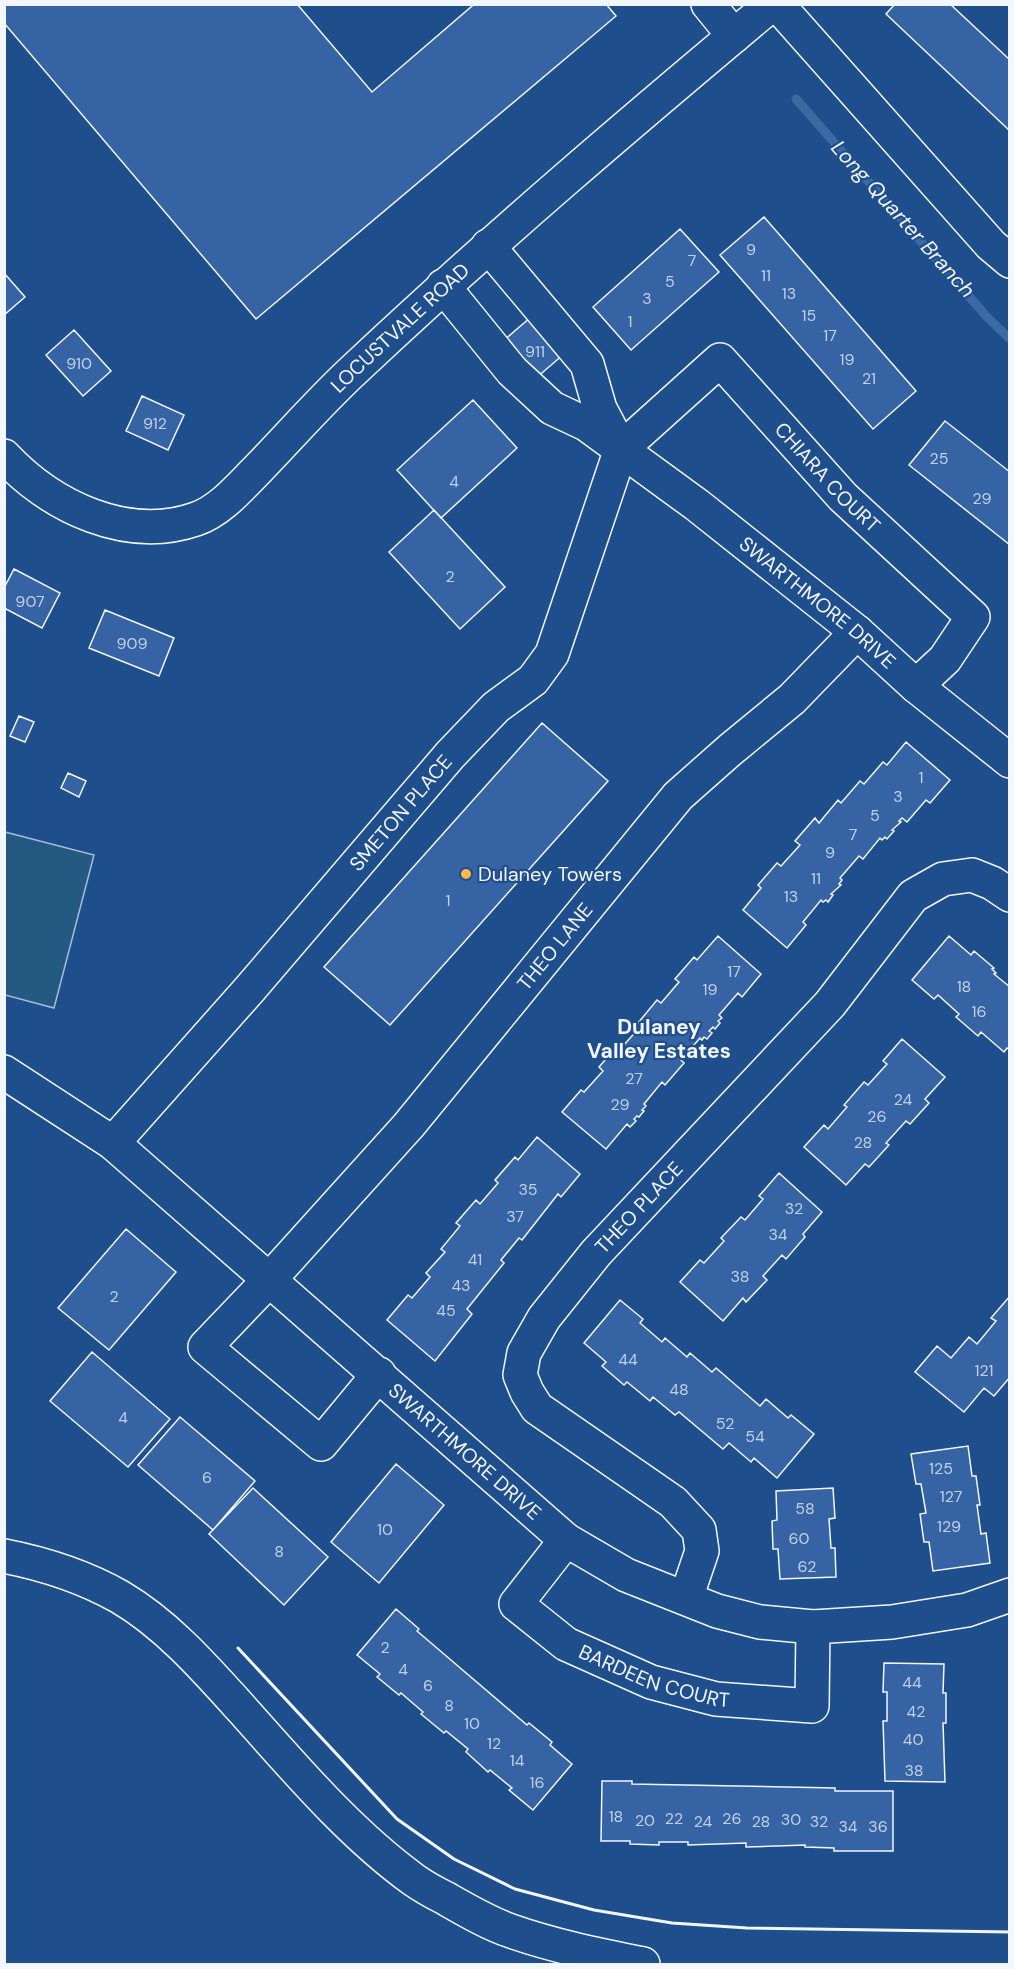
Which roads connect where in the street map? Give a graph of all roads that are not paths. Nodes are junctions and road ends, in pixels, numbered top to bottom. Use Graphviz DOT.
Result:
graph roads {
  1 [pos="708,4"];
  2 [pos="772,4"];
  3 [pos="777,4"];
  4 [pos="734,36"];
  5 [pos="488,246"];
  6 [pos="1010,261"];
  7 [pos="443,286"];
  8 [pos="621,449"];
  9 [pos="4,456"];
  10 [pos="857,632"];
  11 [pos="916,686"];
  12 [pos="1010,761"];
  13 [pos="1010,895"];
  14 [pos="4,1072"];
  15 [pos="113,1143"];
  16 [pos="270,1279"];
  17 [pos="379,1374"];
  18 [pos="566,1540"];
  19 [pos="4,1556"];
  20 [pos="1010,1595"];
  21 [pos="686,1598"];
  22 [pos="813,1627"];
  23 [pos="643,1965"];
  1 -- 4 [label="main road"];
  2 -- 4 [label="main road, LOCUSTVALE ROAD"];
  3 -- 6 [label="main road"];
  4 -- 5 [label="main road, LOCUSTVALE ROAD"];
  5 -- 7 [label="main road, LOCUSTVALE ROAD"];
  5 -- 8 [label="main road, SWARTHMORE DRIVE"];
  7 -- 8 [label="main road, SWARTHMORE DRIVE"];
  7 -- 9 [label="main road, LOCUSTVALE ROAD"];
  8 -- 10 [label="main road, SWARTHMORE DRIVE"];
  8 -- 11 [label="main road, CHIARA COURT"];
  8 -- 15 [label="main road, SMETON PLACE"];
  10 -- 11 [label="main road, SWARTHMORE DRIVE"];
  10 -- 16 [label="main road, THEO LANE"];
  11 -- 12 [label="main road, SWARTHMORE DRIVE"];
  13 -- 21 [label="main road, THEO PLACE"];
  14 -- 15 [label="main road, SWARTHMORE DRIVE"];
  15 -- 16 [label="main road, SWARTHMORE DRIVE"];
  16 -- 17 [label="main road, SWARTHMORE DRIVE"];
  16 -- 17 [label="main road, THEO LANE"];
  17 -- 18 [label="main road, SWARTHMORE DRIVE"];
  18 -- 21 [label="main road, SWARTHMORE DRIVE"];
  18 -- 22 [label="main road, BARDEEN COURT"];
  19 -- 23 [label="main road"];
  20 -- 22 [label="main road, SWARTHMORE DRIVE"];
  21 -- 22 [label="main road, SWARTHMORE DRIVE"];
}
